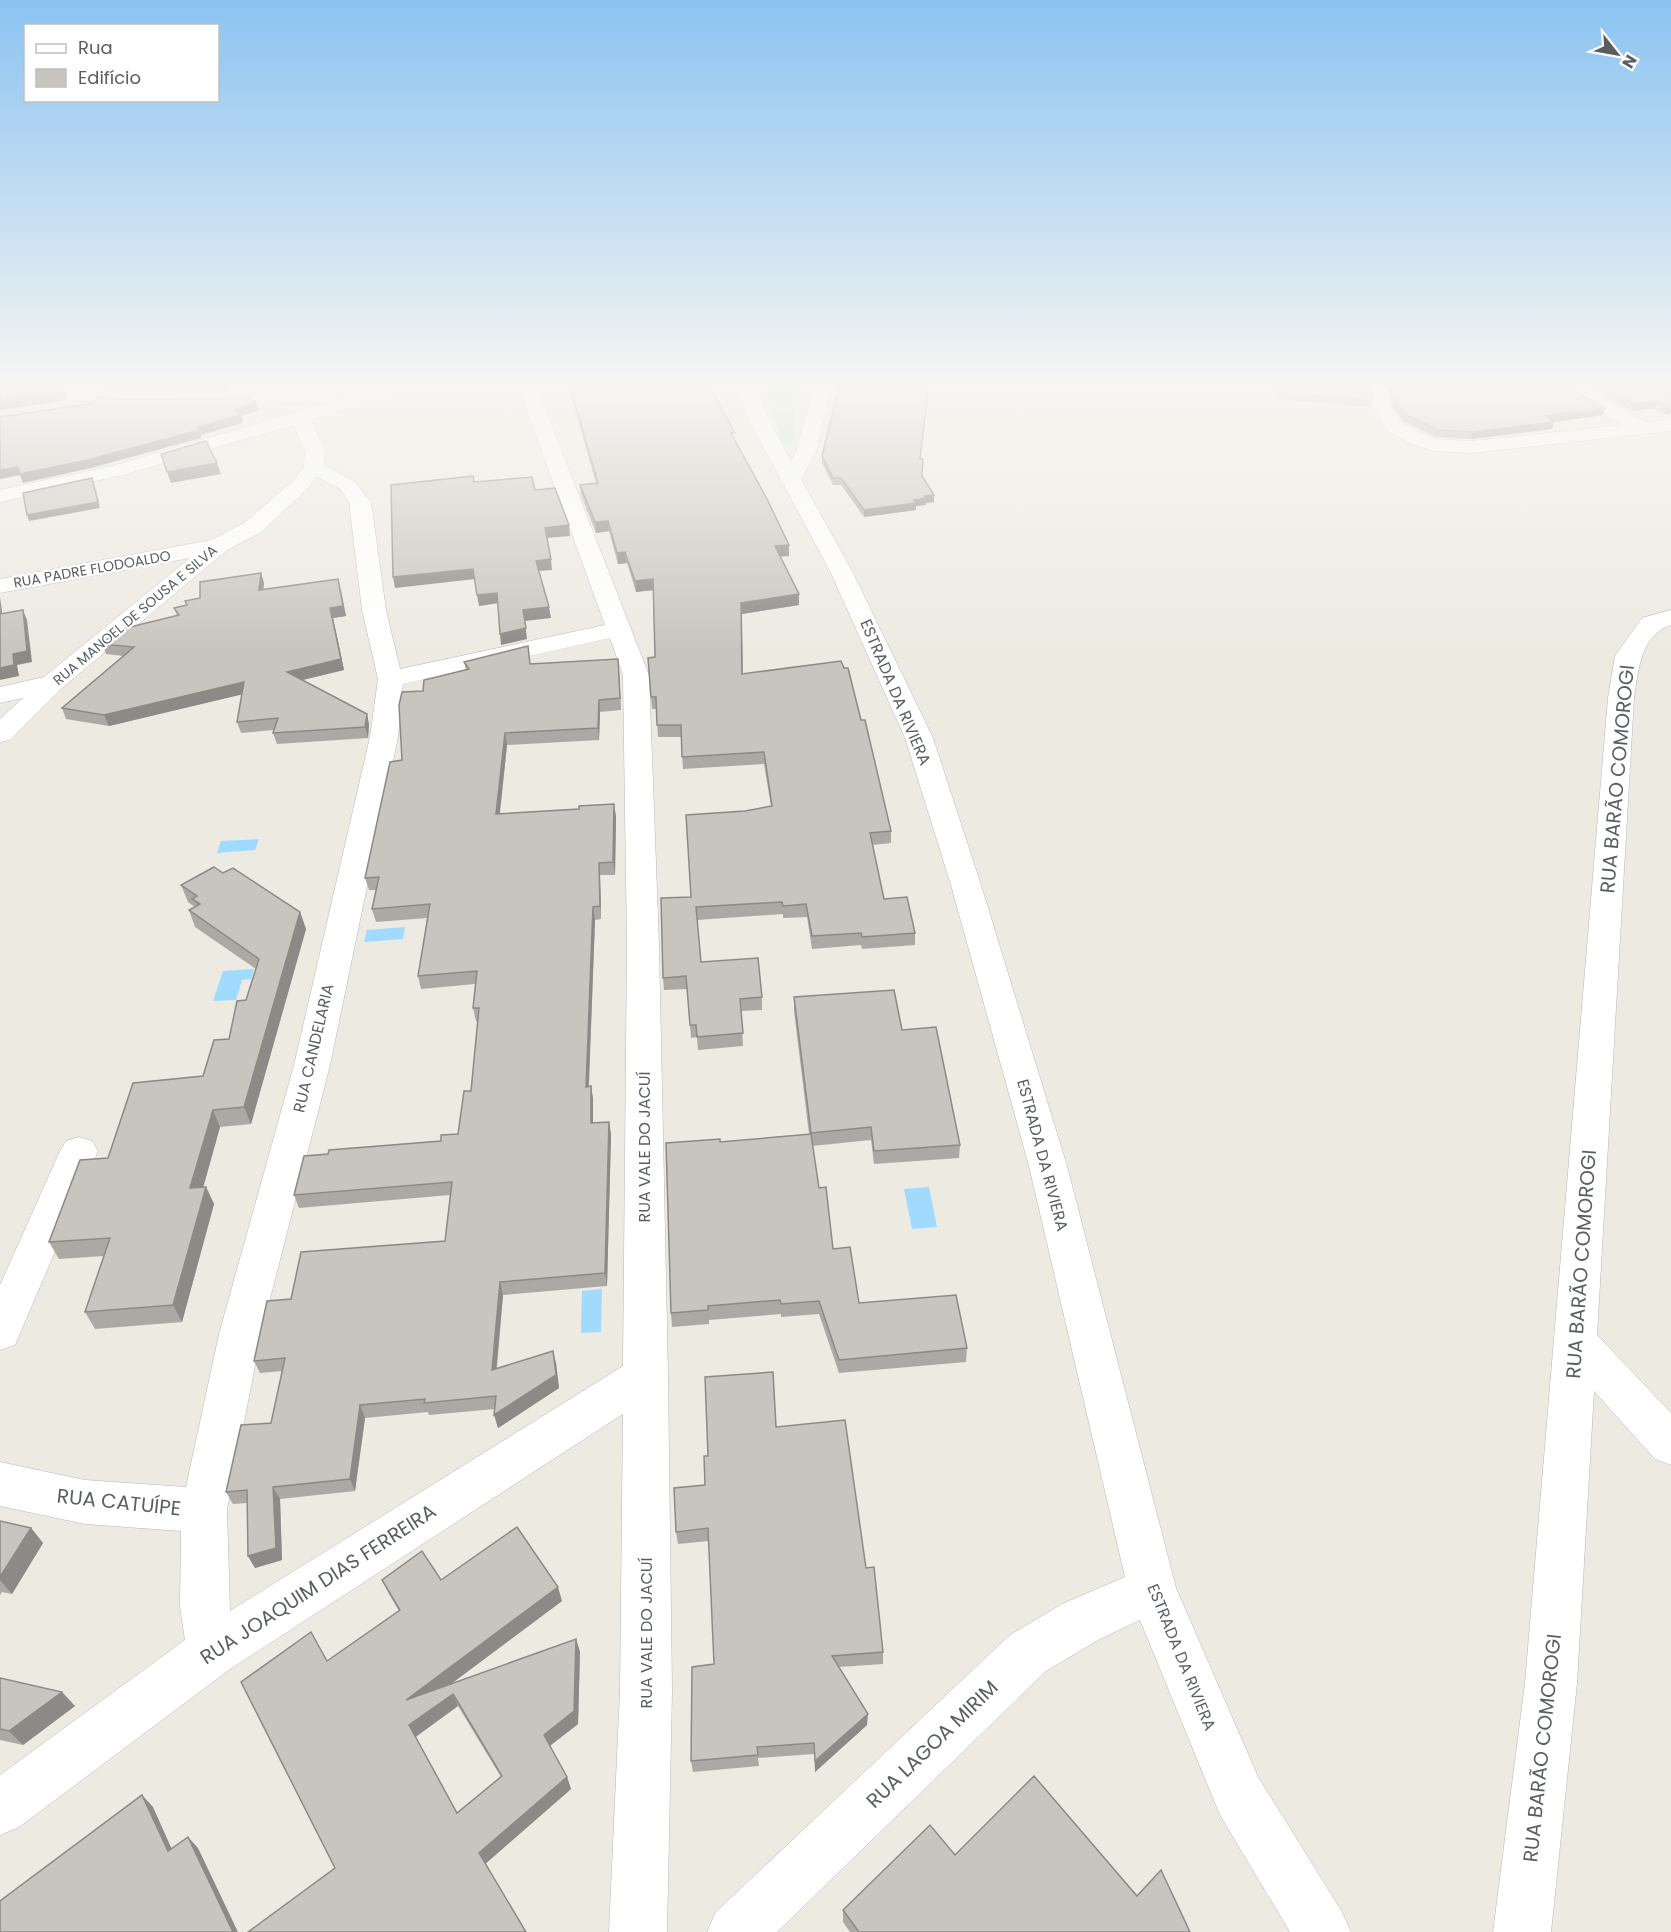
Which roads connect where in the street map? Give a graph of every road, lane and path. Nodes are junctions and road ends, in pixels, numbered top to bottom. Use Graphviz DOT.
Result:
graph roads {
  1 [pos="106,473"];
  2 [pos="310,473"];
  3 [pos="325,473"];
  4 [pos="561,473"];
  5 [pos="786,473"];
  6 [pos="794,473"];
  7 [pos="790,480"];
  8 [pos="0,496"];
  9 [pos="219,545"];
  10 [pos="0,586"];
  11 [pos="1671,618"];
  12 [pos="620,629"];
  13 [pos="391,679"];
  14 [pos="53,683"];
  15 [pos="0,695"];
  16 [pos="0,734"];
  17 [pos="79,1151"];
  18 [pos="0,1332"];
  19 [pos="1576,1342"];
  20 [pos="646,1375"];
  21 [pos="1671,1443"];
  22 [pos="0,1484"];
  23 [pos="204,1510"];
  24 [pos="1152,1590"];
  25 [pos="212,1651"];
  26 [pos="0,1808"];
  27 [pos="638,1932"];
  28 [pos="736,1932"];
  29 [pos="1322,1932"];
  30 [pos="1522,1932"];
  1 -- 8 [label="street"];
  2 -- 9 [label="street, RUA MANOEL DE SOUSA E SILVA"];
  3 -- 13 [label="street, RUA CANDELARIA"];
  4 -- 12 [label="street, RUA VALE DO JACUÍ"];
  5 -- 7 [label="street, ESTRADA DA RIVIERA"];
  6 -- 7 [label="street"];
  7 -- 24 [label="street, ESTRADA DA RIVIERA"];
  9 -- 10 [label="street, RUA PADRE FLODOALDO"];
  9 -- 14 [label="street, RUA MANOEL DE SOUSA E SILVA"];
  11 -- 19 [label="street, RUA BARÃO COMOROGI"];
  12 -- 13 [label="street"];
  12 -- 20 [label="street, RUA VALE DO JACUÍ"];
  13 -- 23 [label="street, RUA CANDELARIA"];
  14 -- 15 [label="street"];
  14 -- 16 [label="street, RUA MANOEL DE SOUSA E SILVA"];
  17 -- 18 [label="street"];
  19 -- 21 [label="street"];
  19 -- 30 [label="street, RUA BARÃO COMOROGI"];
  20 -- 25 [label="street, RUA JOAQUIM DIAS FERREIRA"];
  20 -- 27 [label="street, RUA VALE DO JACUÍ"];
  22 -- 23 [label="street, RUA CATUÍPE"];
  23 -- 25 [label="street, RUA CANDELARIA"];
  24 -- 28 [label="street, RUA LAGOA MIRIM"];
  24 -- 29 [label="street, ESTRADA DA RIVIERA"];
  25 -- 26 [label="street, RUA JOAQUIM DIAS FERREIRA"];
}
